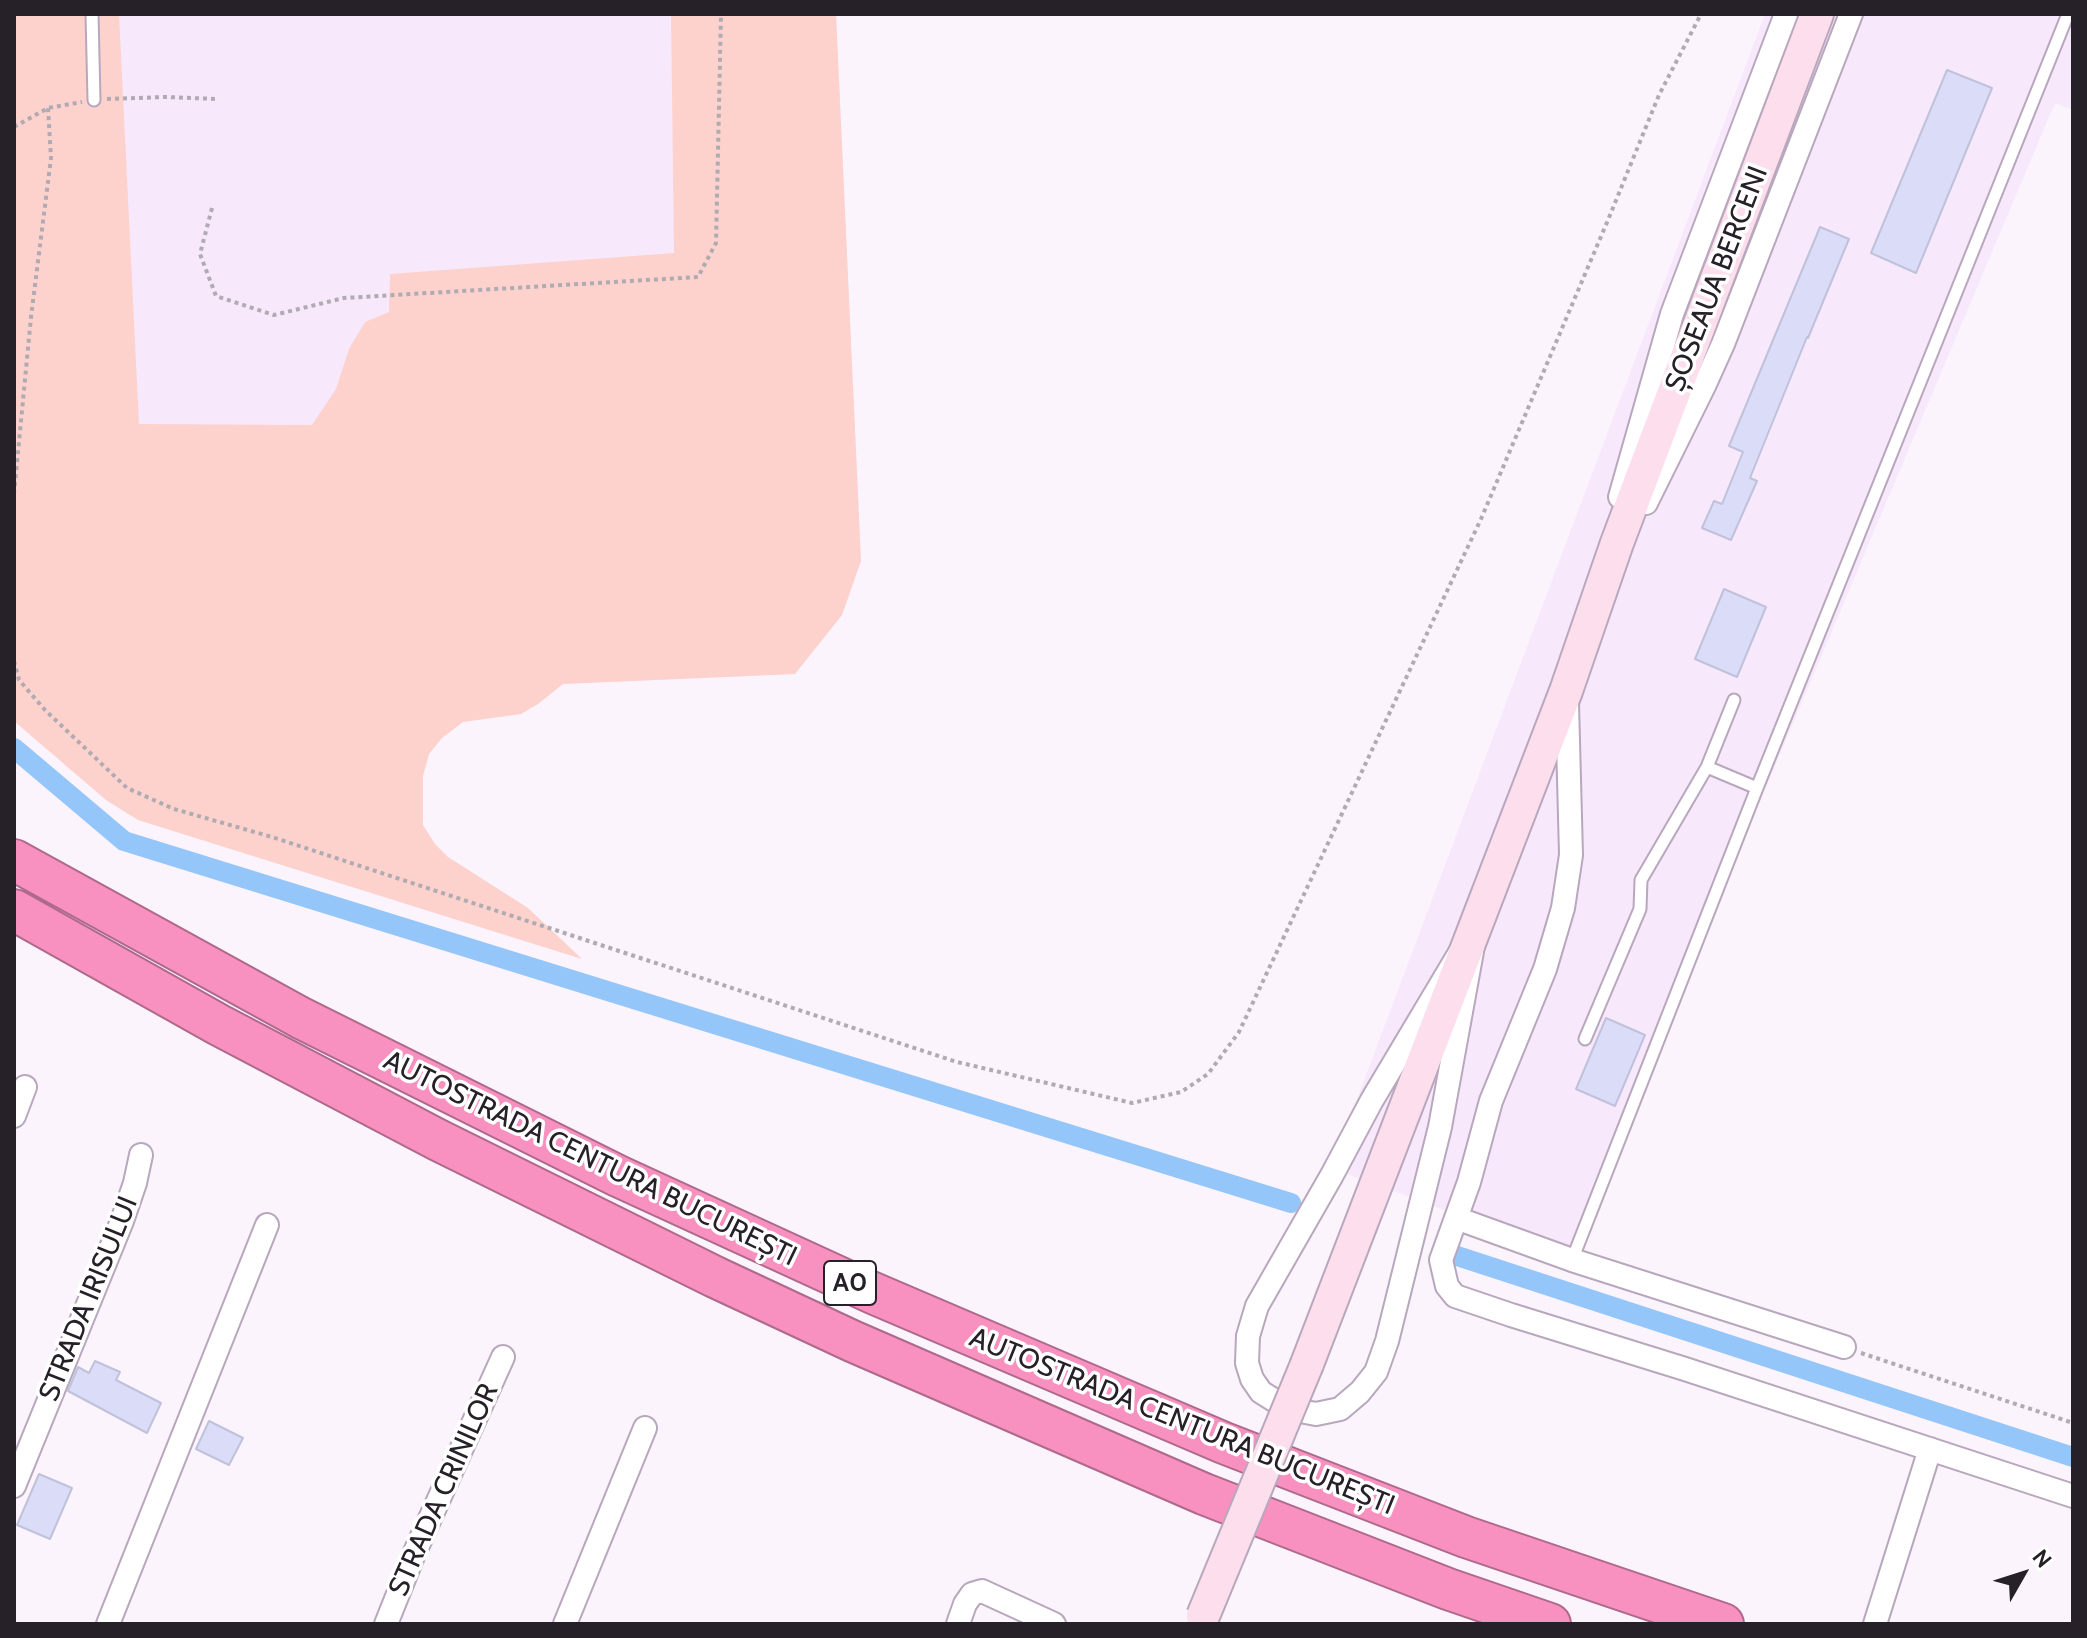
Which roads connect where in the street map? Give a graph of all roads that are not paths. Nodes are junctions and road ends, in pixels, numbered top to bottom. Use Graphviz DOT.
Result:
graph roads {
  1 [pos="92,14"];
  2 [pos="1786,14"];
  3 [pos="1817,14"];
  4 [pos="1851,14"];
  5 [pos="2068,14"];
  6 [pos="94,100"];
  7 [pos="1617,543"];
  8 [pos="1566,691"];
  9 [pos="1734,700"];
  10 [pos="1707,767"];
  11 [pos="1757,788"];
  12 [pos="14,860"];
  13 [pos="14,910"];
  14 [pos="1477,924"];
  15 [pos="1585,1039"];
  16 [pos="25,1087"];
  17 [pos="14,1116"];
  18 [pos="141,1155"];
  19 [pos="1456,1218"];
  20 [pos="267,1225"];
  21 [pos="1572,1260"];
  22 [pos="1844,1347"];
  23 [pos="503,1357"];
  24 [pos="645,1428"];
  25 [pos="1930,1449"];
  26 [pos="14,1486"];
  27 [pos="2073,1496"];
  28 [pos="1201,1620"];
  29 [pos="108,1624"];
  30 [pos="386,1624"];
  31 [pos="565,1624"];
  32 [pos="958,1624"];
  33 [pos="1054,1624"];
  34 [pos="1550,1624"];
  35 [pos="1723,1624"];
  36 [pos="1875,1624"];
  1 -- 6 [label="lane"];
  2 -- 7 [label="street"];
  3 -- 7 [label="main road, ȘOSEAUA BERCENI"];
  4 -- 7 [label="street"];
  5 -- 11 [label="lane"];
  7 -- 8 [label="main road, ȘOSEAUA BERCENI"];
  8 -- 14 [label="main road, ȘOSEAUA BERCENI"];
  8 -- 19 [label="street"];
  9 -- 10 [label="lane"];
  10 -- 11 [label="lane"];
  10 -- 15 [label="lane"];
  11 -- 21 [label="lane"];
  12 -- 35 [label="highway, AUTOSTRADA CENTURA BUCUREȘTI / A0"];
  13 -- 34 [label="highway, AUTOSTRADA CENTURA BUCUREȘTI / A0"];
  14 -- 14 [label="street"];
  14 -- 28 [label="main road, ȘOSEAUA BERCENI, bridge"];
  16 -- 17 [label="street"];
  18 -- 26 [label="street, STRADA IRISULUI"];
  19 -- 21 [label="street"];
  19 -- 25 [label="street"];
  20 -- 29 [label="street"];
  21 -- 22 [label="street"];
  23 -- 30 [label="street, STRADA CRINILOR"];
  24 -- 31 [label="street"];
  25 -- 27 [label="street"];
  25 -- 36 [label="street"];
  32 -- 33 [label="street"];
}
